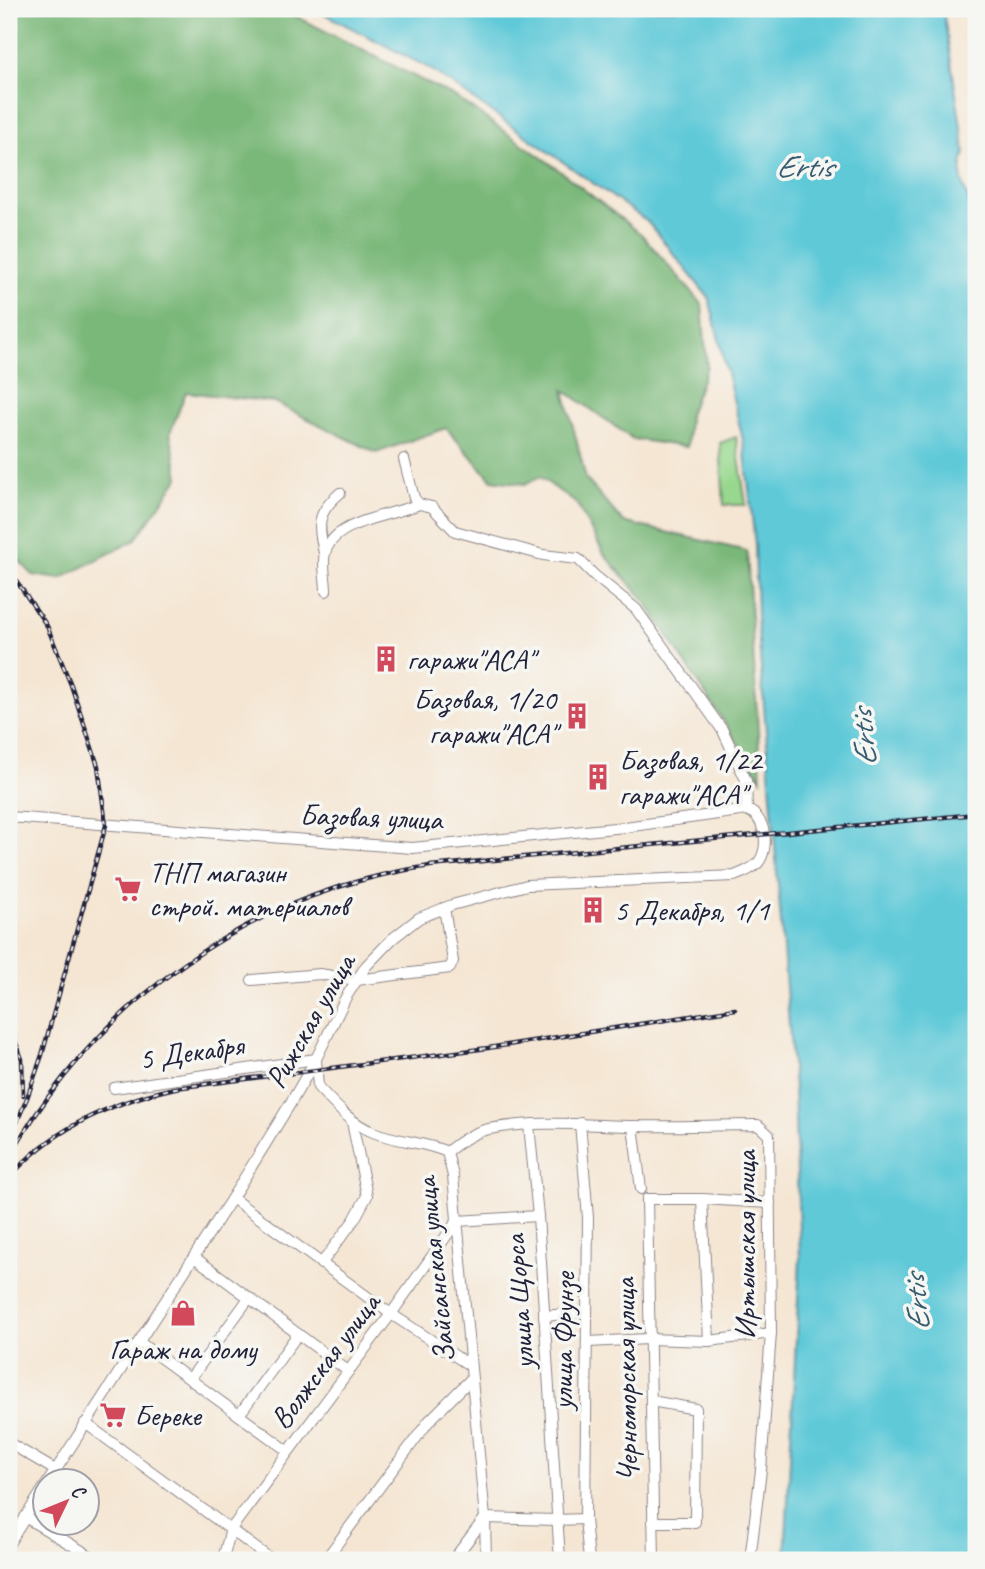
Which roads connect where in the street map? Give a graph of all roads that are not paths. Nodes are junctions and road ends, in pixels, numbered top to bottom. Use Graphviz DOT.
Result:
graph roads {
  1 [pos="404,459"];
  2 [pos="340,493"];
  3 [pos="419,504"];
  4 [pos="324,553"];
  5 [pos="326,591"];
  6 [pos="747,810"];
  7 [pos="9,817"];
  8 [pos="444,908"];
  9 [pos="252,980"];
  10 [pos="357,980"];
  11 [pos="316,1059"];
  12 [pos="114,1088"];
  13 [pos="352,1122"];
  14 [pos="580,1123"];
  15 [pos="528,1125"];
  16 [pos="633,1126"];
  17 [pos="447,1152"];
  18 [pos="641,1189"];
  19 [pos="232,1198"];
  20 [pos="702,1199"];
  21 [pos="770,1203"];
  22 [pos="538,1216"];
  23 [pos="457,1221"];
  24 [pos="194,1257"];
  25 [pos="321,1264"];
  26 [pos="249,1298"];
  27 [pos="587,1312"];
  28 [pos="391,1314"];
  29 [pos="544,1316"];
  30 [pos="772,1333"];
  31 [pos="298,1334"];
  32 [pos="648,1339"];
  33 [pos="709,1340"];
  34 [pos="139,1342"];
  35 [pos="588,1342"];
  36 [pos="469,1365"];
  37 [pos="348,1371"];
  38 [pos="190,1379"];
  39 [pos="471,1379"];
  40 [pos="651,1401"];
  41 [pos="239,1415"];
  42 [pos="85,1423"];
  43 [pos="9,1443"];
  44 [pos="288,1451"];
  45 [pos="52,1468"];
  46 [pos="56,1468"];
  47 [pos="32,1506"];
  48 [pos="25,1517"];
  49 [pos="485,1518"];
  50 [pos="585,1518"];
  51 [pos="556,1520"];
  52 [pos="653,1522"];
  53 [pos="231,1529"];
  54 [pos="9,1543"];
  55 [pos="97,1560"];
  56 [pos="220,1560"];
  57 [pos="272,1560"];
  58 [pos="325,1560"];
  59 [pos="453,1560"];
  60 [pos="486,1560"];
  61 [pos="560,1560"];
  62 [pos="589,1560"];
  63 [pos="654,1560"];
  64 [pos="750,1560"];
  1 -- 3 [label="street"];
  2 -- 4 [label="street"];
  3 -- 4 [label="street"];
  3 -- 6 [label="street"];
  4 -- 5 [label="street"];
  6 -- 7 [label="street, Базовая улица"];
  6 -- 8 [label="street, Рижская улица"];
  8 -- 10 [label="street, Рижская улица"];
  8 -- 10 [label="street"];
  9 -- 10 [label="street"];
  10 -- 11 [label="street, Рижская улица"];
  11 -- 12 [label="street, 5 Декабря"];
  11 -- 13 [label="street, Зайсанская улица"];
  11 -- 19 [label="street, Рижская улица"];
  13 -- 17 [label="street, Зайсанская улица"];
  13 -- 25 [label="street"];
  14 -- 15 [label="street, Иртышская улица"];
  14 -- 16 [label="street, Иртышская улица"];
  14 -- 27 [label="street, улица Фрунзе"];
  15 -- 17 [label="street, Иртышская улица"];
  15 -- 22 [label="street, улица Щорса"];
  16 -- 18 [label="street"];
  16 -- 21 [label="street, Иртышская улица"];
  17 -- 23 [label="street, Зайсанская улица"];
  19 -- 24 [label="street, Рижская улица"];
  19 -- 25 [label="street"];
  20 -- 21 [label="street"];
  20 -- 32 [label="street, Черноморская улица"];
  20 -- 33 [label="street"];
  21 -- 30 [label="street, Иртышская улица"];
  22 -- 23 [label="street"];
  22 -- 29 [label="street, улица Щорса"];
  23 -- 28 [label="street, Волжская улица"];
  23 -- 36 [label="street, Зайсанская улица"];
  24 -- 26 [label="street"];
  24 -- 34 [label="street, Рижская улица"];
  25 -- 28 [label="street"];
  26 -- 31 [label="street"];
  26 -- 38 [label="street"];
  27 -- 29 [label="street"];
  27 -- 35 [label="street, улица Фрунзе"];
  28 -- 36 [label="street"];
  28 -- 37 [label="street, Волжская улица"];
  29 -- 51 [label="street, улица Щорса"];
  30 -- 33 [label="street"];
  30 -- 64 [label="street, Иртышская улица"];
  31 -- 37 [label="street"];
  31 -- 41 [label="street"];
  32 -- 33 [label="street"];
  32 -- 35 [label="street"];
  32 -- 40 [label="street, Черноморская улица"];
  34 -- 38 [label="street"];
  34 -- 42 [label="street, Рижская улица"];
  35 -- 50 [label="street, улица Фрунзе"];
  36 -- 39 [label="street, Зайсанская улица"];
  37 -- 44 [label="street, Волжская улица"];
  38 -- 41 [label="street"];
  39 -- 49 [label="street, Зайсанская улица"];
  39 -- 58 [label="street"];
  40 -- 52 [label="street, Черноморская улица"];
  40 -- 52 [label="street"];
  41 -- 44 [label="street"];
  42 -- 46 [label="street, Рижская улица"];
  42 -- 53 [label="street"];
  43 -- 45 [label="street"];
  44 -- 53 [label="street, Волжская улица"];
  47 -- 48 [label="street, Рижская улица"];
  48 -- 54 [label="street, Рижская улица"];
  48 -- 55 [label="street"];
  49 -- 51 [label="street"];
  49 -- 59 [label="street"];
  49 -- 60 [label="street, Зайсанская улица"];
  50 -- 51 [label="street"];
  50 -- 62 [label="street, улица Фрунзе"];
  51 -- 61 [label="street, улица Щорса"];
  52 -- 63 [label="street, Черноморская улица"];
  53 -- 56 [label="street, Волжская улица"];
  53 -- 57 [label="street"];
}
